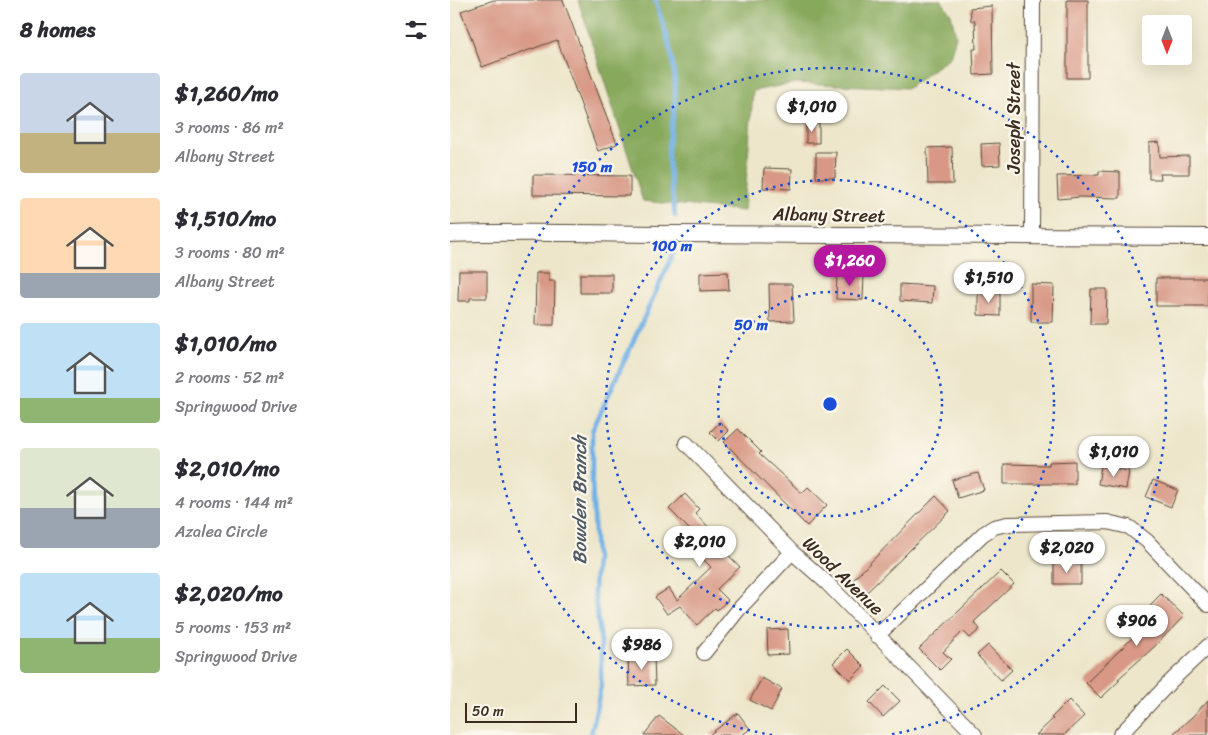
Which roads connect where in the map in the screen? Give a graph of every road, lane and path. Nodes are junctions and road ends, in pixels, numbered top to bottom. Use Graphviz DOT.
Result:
graph roads {
  1 [pos="1033,0"];
  2 [pos="450,234"];
  3 [pos="1032,236"];
  4 [pos="1208,237"];
  5 [pos="686,443"];
  6 [pos="792,552"];
  7 [pos="1208,605"];
  8 [pos="877,636"];
  9 [pos="1208,646"];
  10 [pos="704,653"];
  11 [pos="975,735"];
  12 [pos="1120,735"];
  1 -- 3 [label="street, Joseph Street"];
  2 -- 3 [label="street, Albany Street"];
  3 -- 4 [label="street, Albany Street"];
  5 -- 6 [label="street, Wood Avenue"];
  6 -- 8 [label="street, Wood Avenue"];
  6 -- 10 [label="street"];
  7 -- 8 [label="street"];
  8 -- 11 [label="street, Wood Avenue"];
  9 -- 12 [label="street"];
}
